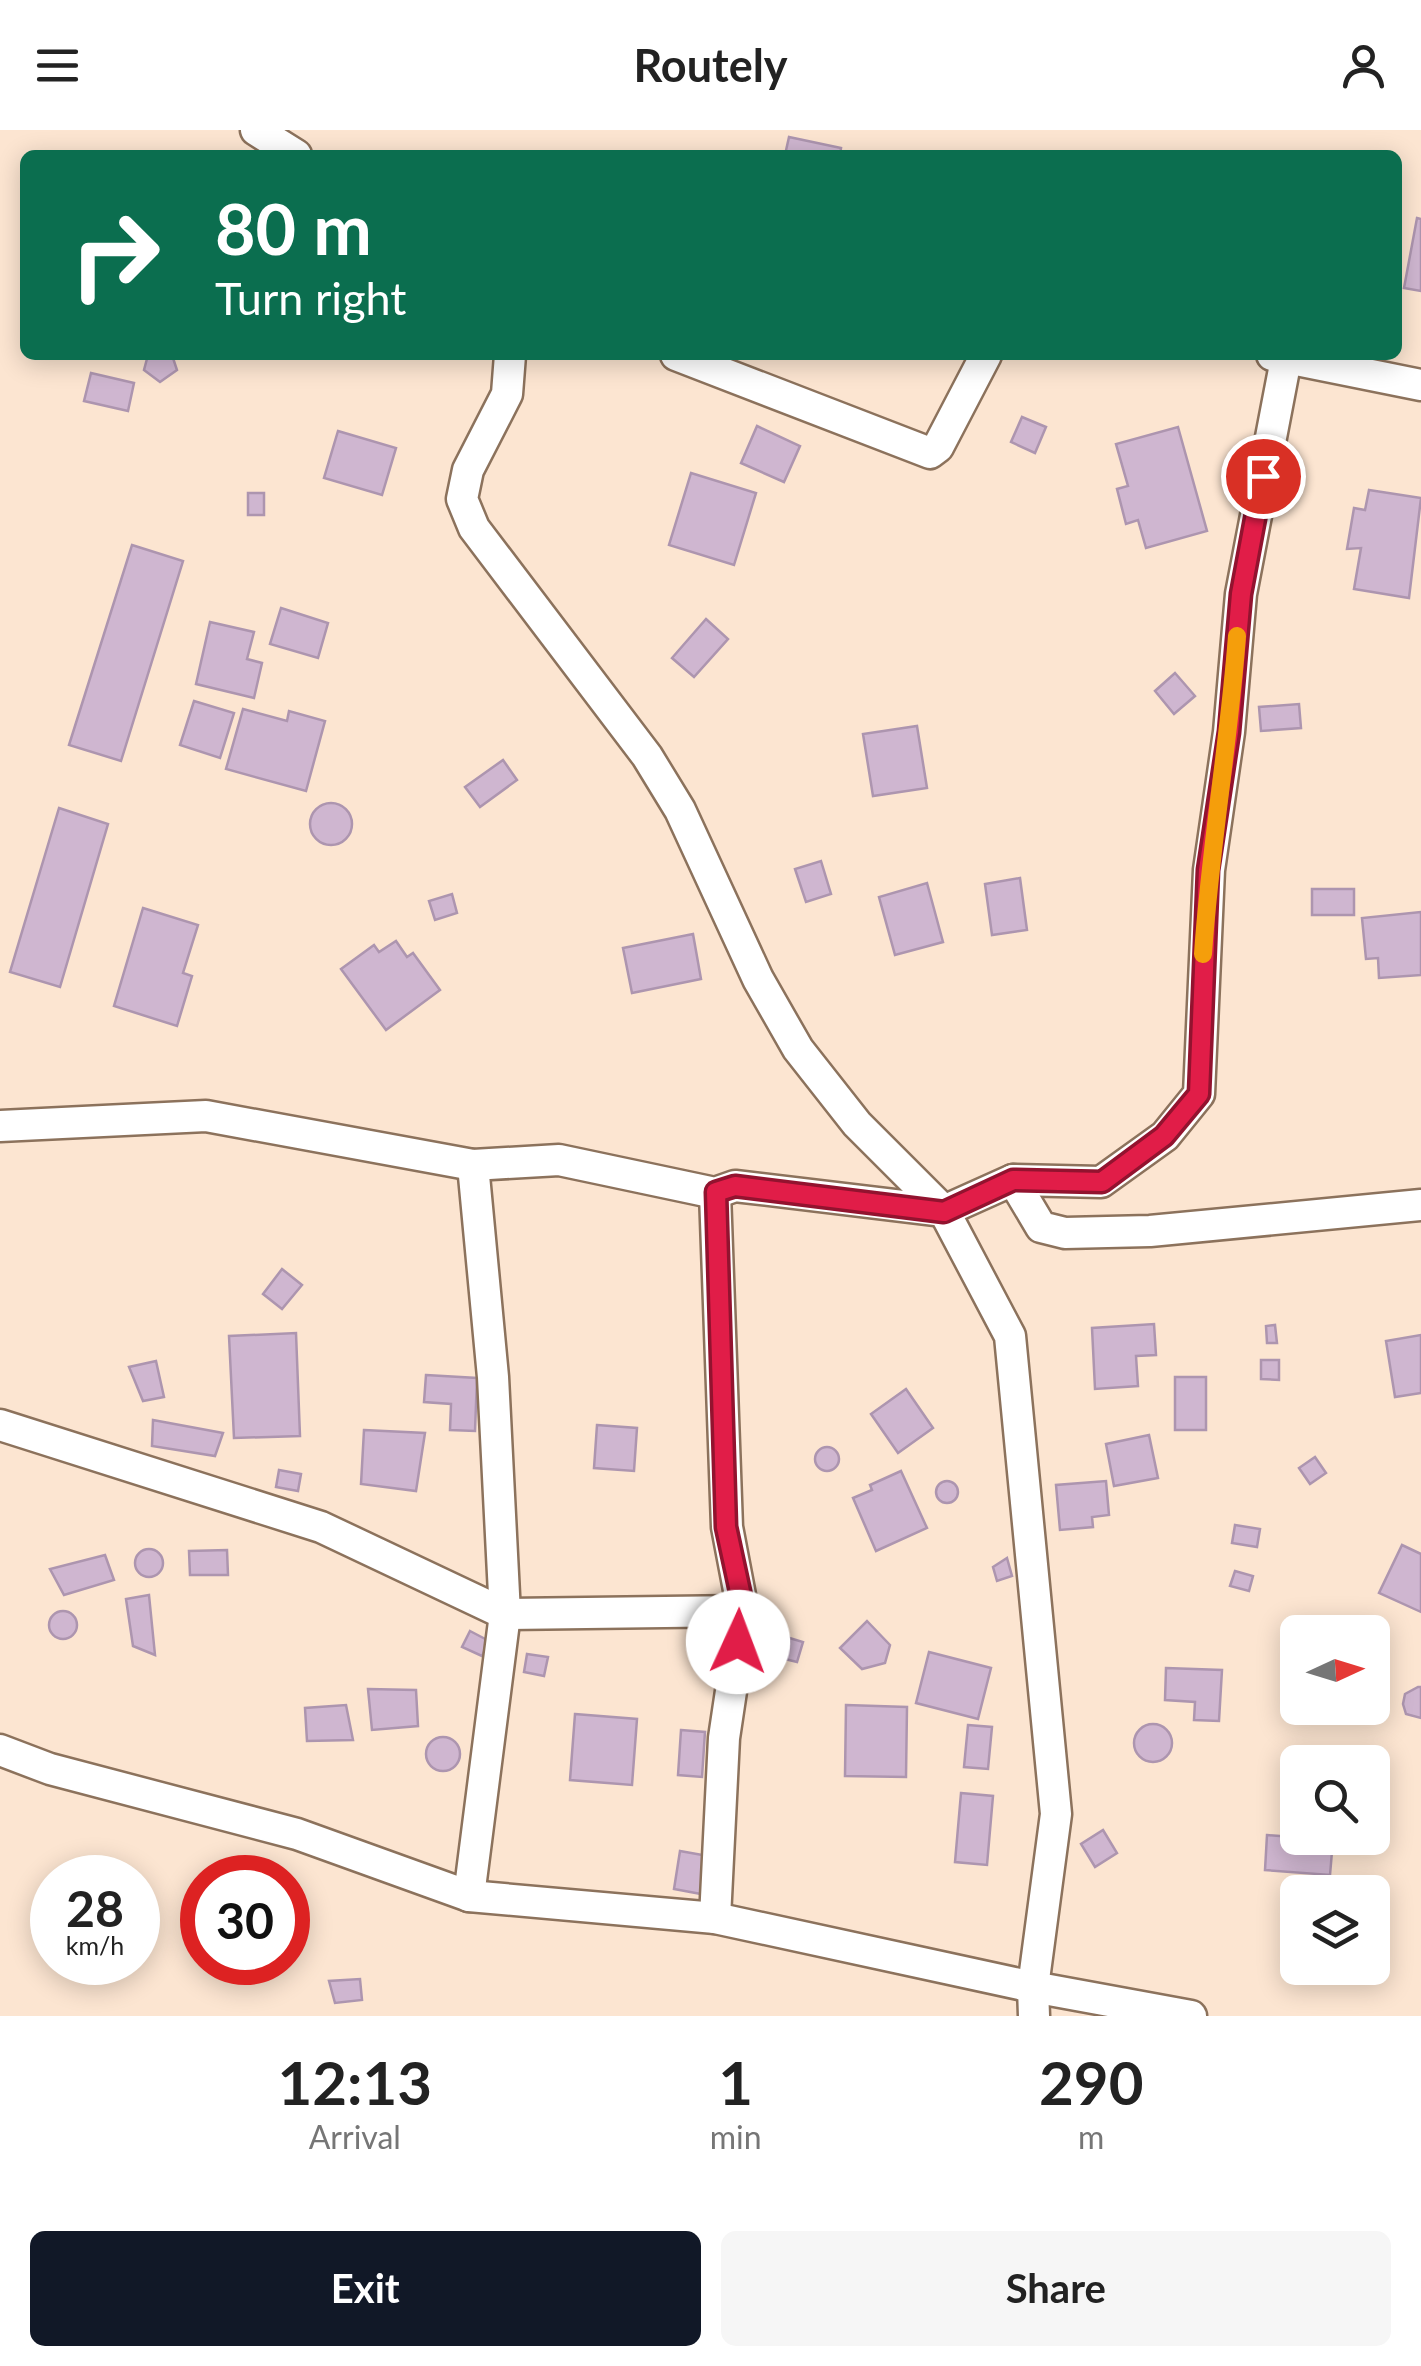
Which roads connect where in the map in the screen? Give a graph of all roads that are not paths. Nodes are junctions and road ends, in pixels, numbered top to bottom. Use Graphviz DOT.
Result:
graph roads {
  1 [pos="256,130"];
  2 [pos="288,150"];
  3 [pos="510,360"];
  4 [pos="689,360"];
  5 [pos="983,360"];
  6 [pos="1279,360"];
  7 [pos="1295,360"];
  8 [pos="1421,384"];
  9 [pos="0,1126"];
  10 [pos="474,1164"];
  11 [pos="1013,1180"];
  12 [pos="716,1192"];
  13 [pos="1421,1206"];
  14 [pos="944,1212"];
  15 [pos="0,1424"];
  16 [pos="744,1610"];
  17 [pos="505,1614"];
  18 [pos="0,1750"];
  19 [pos="469,1896"];
  20 [pos="714,1918"];
  21 [pos="1034,2002"];
  22 [pos="1192,2016"];
  1 -- 2 [label="street"];
  3 -- 14 [label="street"];
  4 -- 5 [label="street"];
  6 -- 11 [label="street"];
  7 -- 8 [label="street"];
  9 -- 10 [label="street"];
  10 -- 12 [label="street"];
  10 -- 17 [label="street"];
  11 -- 13 [label="street"];
  11 -- 14 [label="street"];
  12 -- 14 [label="street"];
  12 -- 16 [label="street"];
  14 -- 21 [label="street"];
  15 -- 17 [label="street"];
  16 -- 17 [label="street"];
  16 -- 20 [label="street"];
  17 -- 19 [label="street"];
  18 -- 19 [label="street"];
  19 -- 20 [label="street"];
  20 -- 21 [label="street"];
  21 -- 22 [label="street"];
}
